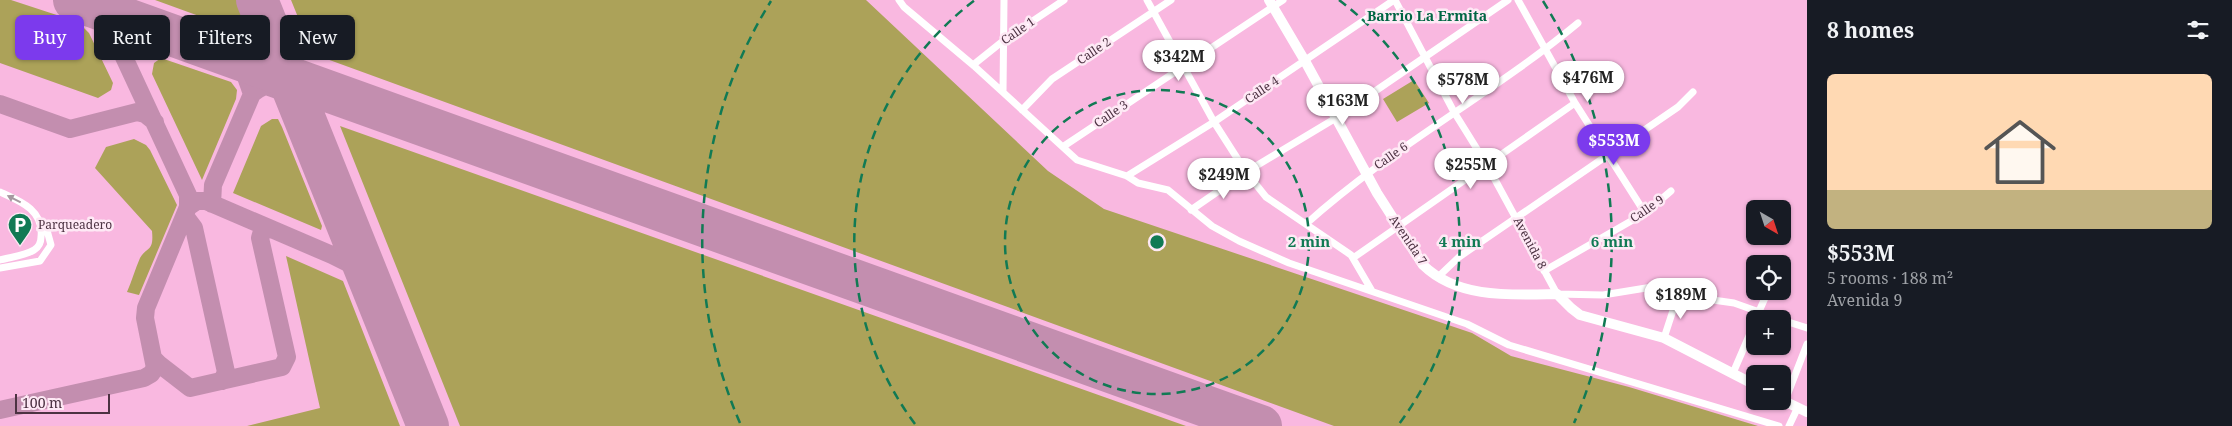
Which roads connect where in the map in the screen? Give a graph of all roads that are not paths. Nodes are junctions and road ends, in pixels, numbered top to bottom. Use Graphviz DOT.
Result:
graph roads {
  1 [pos="900,0"];
  2 [pos="1004,0"];
  3 [pos="1064,0"];
  4 [pos="1147,0"];
  5 [pos="1171,0"];
  6 [pos="1283,0"];
  7 [pos="1394,0"];
  8 [pos="1508,0"];
  9 [pos="1518,0"];
  10 [pos="1271,3"];
  11 [pos="1154,11"];
  12 [pos="1578,23"];
  13 [pos="1003,41"];
  14 [pos="1545,50"];
  15 [pos="1426,56"];
  16 [pos="1305,61"];
  17 [pos="973,65"];
  18 [pos="1183,66"];
  19 [pos="1003,92"];
  20 [pos="1693,92"];
  21 [pos="1575,103"];
  22 [pos="1022,110"];
  23 [pos="1454,112"];
  24 [pos="1336,118"];
  25 [pos="1214,122"];
  26 [pos="1064,146"];
  27 [pos="1608,156"];
  28 [pos="1487,165"];
  29 [pos="1246,172"];
  30 [pos="1366,174"];
  31 [pos="1127,176"];
  32 [pos="1671,191"];
  33 [pos="0,192"];
  34 [pos="1191,210"];
  35 [pos="1645,213"];
  36 [pos="1517,218"];
  37 [pos="45,223"];
  38 [pos="1306,224"];
  39 [pos="1398,227"];
  40 [pos="1353,258"];
  41 [pos="0,260"];
  42 [pos="0,268"];
  43 [pos="1544,271"];
  44 [pos="1438,277"];
  45 [pos="1372,291"];
  46 [pos="1557,294"];
  47 [pos="1678,295"];
  48 [pos="1746,311"];
  49 [pos="1791,322"];
  50 [pos="1807,328"];
  51 [pos="1664,338"];
  52 [pos="1746,343"];
  53 [pos="1807,344"];
  54 [pos="1733,373"];
  55 [pos="1746,380"];
  56 [pos="1791,383"];
  57 [pos="1802,409"];
  58 [pos="1779,426"];
  59 [pos="1788,426"];
  1 -- 17 [label="street"];
  2 -- 13 [label="street"];
  3 -- 13 [label="street, Calle 1"];
  4 -- 11 [label="street"];
  5 -- 11 [label="street, Calle 2"];
  6 -- 10 [label="street, Calle 3"];
  7 -- 15 [label="street, Avenida 8"];
  7 -- 16 [label="street, Calle 4"];
  8 -- 15 [label="street"];
  9 -- 14 [label="street"];
  10 -- 16 [label="street, Avenida 7"];
  10 -- 18 [label="street, Calle 3"];
  11 -- 18 [label="street"];
  11 -- 22 [label="street, Calle 2"];
  12 -- 14 [label="street, Calle 6"];
  13 -- 17 [label="street, Calle 1"];
  13 -- 19 [label="street"];
  14 -- 21 [label="street"];
  14 -- 23 [label="street, Calle 6"];
  15 -- 23 [label="street, Avenida 8"];
  15 -- 24 [label="street"];
  16 -- 24 [label="street, Avenida 7"];
  16 -- 25 [label="street, Calle 4"];
  17 -- 19 [label="street"];
  18 -- 25 [label="street"];
  18 -- 26 [label="street, Calle 3"];
  19 -- 22 [label="street"];
  20 -- 27 [label="street"];
  21 -- 27 [label="street"];
  21 -- 28 [label="street"];
  22 -- 26 [label="street"];
  23 -- 28 [label="street, Avenida 8"];
  23 -- 30 [label="street, Calle 6"];
  24 -- 29 [label="street"];
  24 -- 30 [label="street, Avenida 7"];
  25 -- 29 [label="street"];
  25 -- 31 [label="street, Calle 4"];
  26 -- 31 [label="street"];
  27 -- 35 [label="street"];
  27 -- 36 [label="street"];
  28 -- 36 [label="street, Avenida 8"];
  28 -- 39 [label="street"];
  29 -- 34 [label="street"];
  29 -- 38 [label="street"];
  30 -- 38 [label="street, Calle 6"];
  30 -- 39 [label="street, Avenida 7"];
  31 -- 34 [label="street"];
  32 -- 35 [label="street, Calle 9"];
  41 -- 33 [label="street, one-way"];
  34 -- 45 [label="street"];
  35 -- 43 [label="street, Calle 9"];
  36 -- 43 [label="street, Avenida 8"];
  36 -- 44 [label="street"];
  37 -- 42 [label="street"];
  38 -- 40 [label="street"];
  39 -- 40 [label="street"];
  39 -- 44 [label="street, Avenida 7"];
  40 -- 45 [label="street"];
  43 -- 46 [label="street, Avenida 8"];
  44 -- 46 [label="street, Avenida 7"];
  45 -- 58 [label="street"];
  46 -- 47 [label="street, Avenida 7"];
  46 -- 51 [label="street, Avenida 8"];
  47 -- 48 [label="street, Avenida 7"];
  47 -- 51 [label="street"];
  49 -- 50 [label="street, Avenida 7"];
  51 -- 54 [label="street, Avenida 8"];
  52 -- 54 [label="street"];
  53 -- 56 [label="street"];
  54 -- 55 [label="street, Avenida 8"];
  57 -- 59 [label="street"];
}
